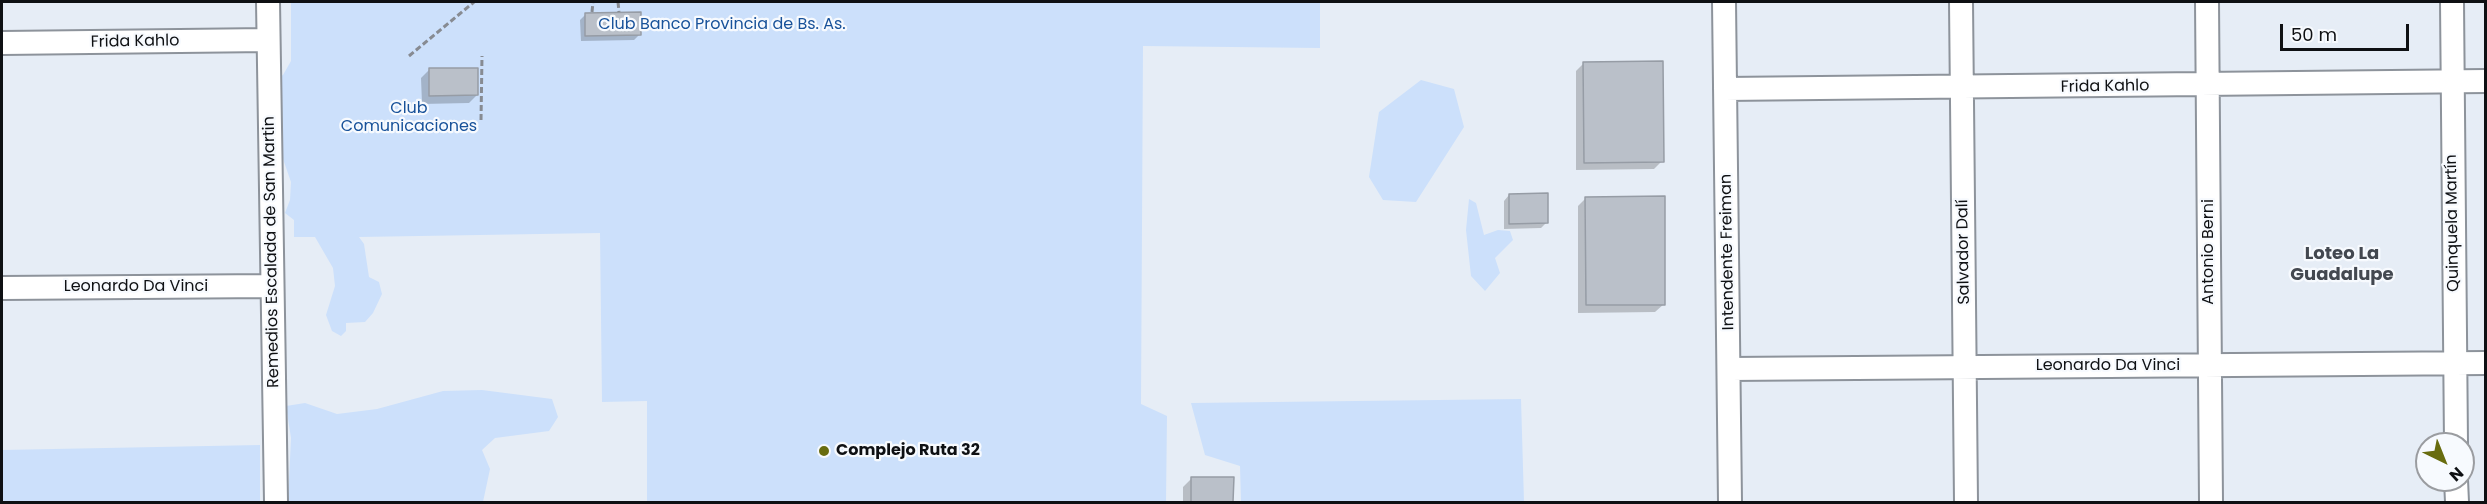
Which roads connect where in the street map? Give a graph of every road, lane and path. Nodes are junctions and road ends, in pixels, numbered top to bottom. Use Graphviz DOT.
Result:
graph roads {
  1 [pos="268,2"];
  2 [pos="474,2"];
  3 [pos="593,2"];
  4 [pos="618,2"];
  5 [pos="1724,2"];
  6 [pos="1961,2"];
  7 [pos="2207,2"];
  8 [pos="2451,2"];
  9 [pos="592,12"];
  10 [pos="619,12"];
  11 [pos="268,40"];
  12 [pos="2,43"];
  13 [pos="409,56"];
  14 [pos="482,56"];
  15 [pos="2452,80"];
  16 [pos="2486,81"];
  17 [pos="2208,86"];
  18 [pos="1961,88"];
  19 [pos="1725,89"];
  20 [pos="481,120"];
  21 [pos="271,286"];
  22 [pos="2,288"];
  23 [pos="2454,363"];
  24 [pos="2486,363"];
  25 [pos="2210,366"];
  26 [pos="1966,367"];
  27 [pos="1730,369"];
  28 [pos="2456,432"];
  29 [pos="276,502"];
  30 [pos="1730,502"];
  31 [pos="1966,502"];
  32 [pos="2211,502"];
  1 -- 11 [label="street, Remedios Escalada de San Martin"];
  2 -- 13 [label="path"];
  3 -- 9 [label="path"];
  4 -- 10 [label="path"];
  5 -- 19 [label="street, Intendente Freiman"];
  6 -- 18 [label="street, Salvador Dalí"];
  7 -- 17 [label="street, Antonio Berni"];
  8 -- 15 [label="street, Quinquela Martín"];
  11 -- 12 [label="street, Frida Kahlo"];
  11 -- 21 [label="street, Remedios Escalada de San Martin"];
  14 -- 20 [label="path"];
  15 -- 16 [label="street, Frida Kahlo"];
  15 -- 17 [label="street, Frida Kahlo"];
  15 -- 23 [label="street, Quinquela Martín"];
  17 -- 18 [label="street, Frida Kahlo"];
  17 -- 25 [label="street, Antonio Berni"];
  18 -- 19 [label="street, Frida Kahlo"];
  18 -- 26 [label="street, Salvador Dalí"];
  19 -- 27 [label="street, Intendente Freiman"];
  21 -- 22 [label="street, Leonardo Da Vinci"];
  21 -- 29 [label="street, Remedios Escalada de San Martin"];
  23 -- 24 [label="street, Leonardo Da Vinci"];
  23 -- 25 [label="street, Leonardo Da Vinci"];
  23 -- 28 [label="street, Quinquela Martín"];
  25 -- 26 [label="street, Leonardo Da Vinci"];
  25 -- 32 [label="street, Antonio Berni"];
  26 -- 27 [label="street, Leonardo Da Vinci"];
  26 -- 31 [label="street, Salvador Dalí"];
  27 -- 30 [label="street, Intendente Freiman"];
}
